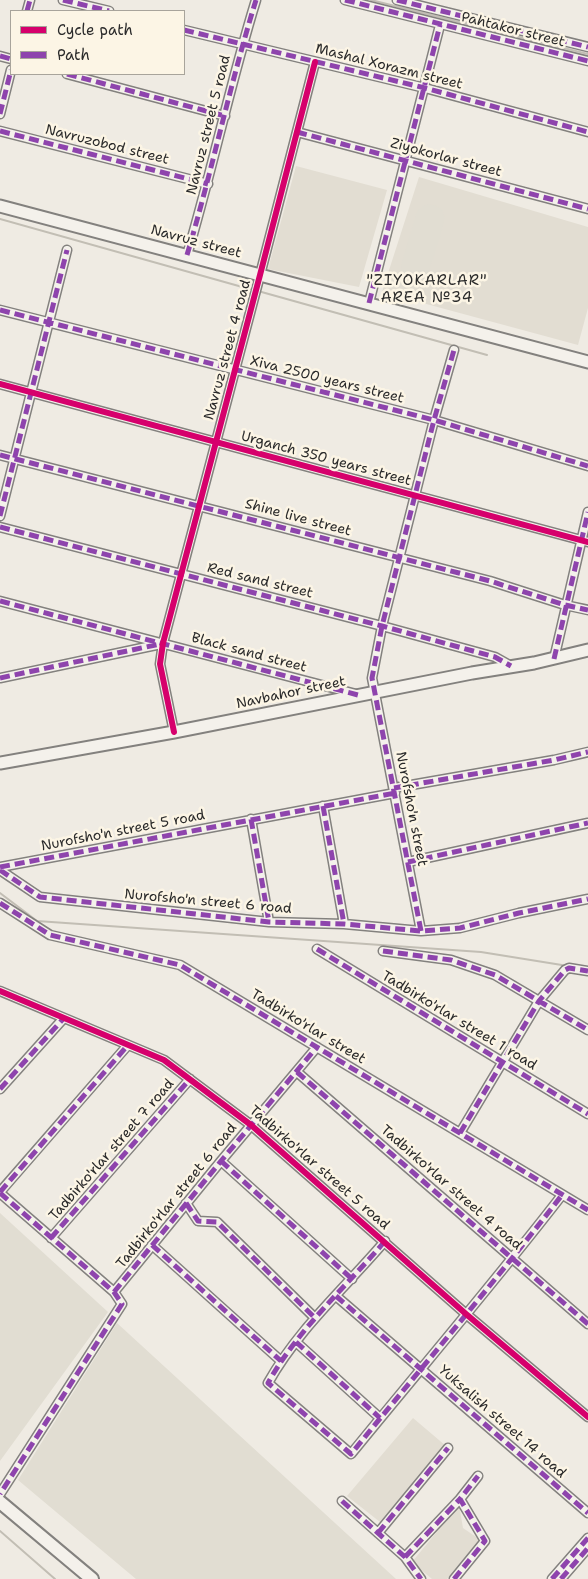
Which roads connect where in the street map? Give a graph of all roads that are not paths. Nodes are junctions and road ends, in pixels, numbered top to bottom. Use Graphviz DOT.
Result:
graph roads {
  1 [pos="63,0"];
  2 [pos="256,0"];
  3 [pos="345,0"];
  4 [pos="397,0"];
  5 [pos="105,10"];
  6 [pos="440,25"];
  7 [pos="185,30"];
  8 [pos="242,44"];
  9 [pos="588,47"];
  10 [pos="315,62"];
  11 [pos="588,62"];
  12 [pos="10,74"];
  13 [pos="71,75"];
  14 [pos="425,88"];
  15 [pos="0,114"];
  16 [pos="225,116"];
  17 [pos="0,131"];
  18 [pos="297,132"];
  19 [pos="588,132"];
  20 [pos="406,160"];
  21 [pos="208,184"];
  22 [pos="0,206"];
  23 [pos="588,209"];
  24 [pos="67,250"];
  25 [pos="187,255"];
  26 [pos="260,275"];
  27 [pos="369,304"];
  28 [pos="0,310"];
  29 [pos="49,322"];
  30 [pos="454,350"];
  31 [pos="588,362"];
  32 [pos="235,370"];
  33 [pos="0,384"];
  34 [pos="31,393"];
  35 [pos="434,420"];
  36 [pos="216,442"];
  37 [pos="0,455"];
  38 [pos="14,459"];
  39 [pos="588,466"];
  40 [pos="415,496"];
  41 [pos="199,505"];
  42 [pos="588,512"];
  43 [pos="0,516"];
  44 [pos="0,527"];
  45 [pos="584,541"];
  46 [pos="400,558"];
  47 [pos="181,574"];
  48 [pos="0,601"];
  49 [pos="565,605"];
  50 [pos="588,610"];
  51 [pos="382,626"];
  52 [pos="163,643"];
  53 [pos="588,650"];
  54 [pos="554,659"];
  55 [pos="511,666"];
  56 [pos="0,678"];
  57 [pos="375,691"];
  58 [pos="358,694"];
  59 [pos="174,732"];
  60 [pos="588,752"];
  61 [pos="0,764"];
  62 [pos="394,790"];
  63 [pos="323,806"];
  64 [pos="251,819"];
  65 [pos="588,824"];
  66 [pos="408,862"];
  67 [pos="0,869"];
  68 [pos="588,899"];
  69 [pos="0,903"];
  70 [pos="269,922"];
  71 [pos="344,924"];
  72 [pos="422,931"];
  73 [pos="317,949"];
  74 [pos="383,951"];
  75 [pos="588,971"];
  76 [pos="0,991"];
  77 [pos="539,1001"];
  78 [pos="62,1019"];
  79 [pos="588,1030"];
  80 [pos="128,1045"];
  81 [pos="317,1047"];
  82 [pos="503,1062"];
  83 [pos="297,1072"];
  84 [pos="190,1079"];
  85 [pos="0,1089"];
  86 [pos="588,1114"];
  87 [pos="251,1125"];
  88 [pos="460,1133"];
  89 [pos="221,1161"];
  90 [pos="0,1193"];
  91 [pos="562,1195"];
  92 [pos="186,1203"];
  93 [pos="588,1210"];
  94 [pos="52,1238"];
  95 [pos="385,1241"];
  96 [pos="152,1245"];
  97 [pos="513,1259"];
  98 [pos="352,1279"];
  99 [pos="114,1292"];
  100 [pos="336,1296"];
  101 [pos="466,1314"];
  102 [pos="314,1318"];
  103 [pos="588,1324"];
  104 [pos="296,1342"];
  105 [pos="280,1361"];
  106 [pos="422,1369"];
  107 [pos="587,1414"];
  108 [pos="380,1418"];
  109 [pos="448,1448"];
  110 [pos="478,1476"];
  111 [pos="0,1494"];
  112 [pos="460,1499"];
  113 [pos="342,1501"];
  114 [pos="0,1502"];
  115 [pos="588,1513"];
  116 [pos="378,1533"];
  117 [pos="588,1538"];
  118 [pos="588,1548"];
  119 [pos="405,1558"];
  120 [pos="92,1579"];
  121 [pos="422,1579"];
  122 [pos="454,1579"];
  123 [pos="552,1579"];
  124 [pos="561,1579"];
  1 -- 5 [label="street"];
  2 -- 8 [label="street, Navruz street 5 road"];
  3 -- 6 [label="street, Pahtakor street"];
  4 -- 9 [label="street, Pahtakor street"];
  6 -- 11 [label="street, Pahtakor street"];
  6 -- 14 [label="street"];
  7 -- 8 [label="street, Mashal Xorazm street"];
  8 -- 10 [label="street, Mashal Xorazm street"];
  8 -- 16 [label="street, Navruz street 5 road"];
  10 -- 14 [label="street, Mashal Xorazm street"];
  10 -- 18 [label="street, Navruz street 4 road"];
  12 -- 15 [label="street"];
  13 -- 16 [label="street"];
  14 -- 19 [label="street, Mashal Xorazm street"];
  14 -- 20 [label="street"];
  16 -- 21 [label="street, Navruz street 5 road"];
  17 -- 21 [label="street, Navruzobod street"];
  18 -- 20 [label="street, Ziyokorlar street"];
  18 -- 26 [label="street, Navruz street 4 road"];
  20 -- 23 [label="street, Ziyokorlar street"];
  20 -- 27 [label="street"];
  21 -- 25 [label="street, Navruz street 5 road"];
  22 -- 25 [label="street, Navruz street"];
  24 -- 29 [label="street"];
  25 -- 26 [label="street, Navruz street"];
  26 -- 27 [label="street, Navruz street"];
  26 -- 32 [label="street, Navruz street 4 road"];
  27 -- 31 [label="street, Navruz street"];
  28 -- 29 [label="street, Xiva 2500 years street"];
  29 -- 32 [label="street, Xiva 2500 years street"];
  29 -- 34 [label="street"];
  30 -- 35 [label="street, Nurofsho'n street"];
  32 -- 35 [label="street, Xiva 2500 years street"];
  32 -- 36 [label="street, Navruz street 4 road"];
  33 -- 34 [label="street, Urganch 350 years street"];
  34 -- 36 [label="street, Urganch 350 years street"];
  34 -- 38 [label="street"];
  35 -- 39 [label="street, Xiva 2500 years street"];
  35 -- 40 [label="street, Nurofsho'n street"];
  36 -- 40 [label="street, Urganch 350 years street"];
  36 -- 41 [label="street, Navruz street 4 road"];
  37 -- 38 [label="street, Shine live street"];
  38 -- 41 [label="street, Shine live street"];
  38 -- 43 [label="street"];
  40 -- 45 [label="street, Urganch 350 years street"];
  40 -- 46 [label="street, Nurofsho'n street"];
  41 -- 46 [label="street, Shine live street"];
  41 -- 47 [label="street, Navruz street 4 road"];
  42 -- 45 [label="street"];
  44 -- 47 [label="street, Red sand street"];
  45 -- 49 [label="street"];
  46 -- 49 [label="street, Shine live street"];
  46 -- 51 [label="street, Nurofsho'n street"];
  47 -- 51 [label="street, Red sand street"];
  47 -- 52 [label="street, Navruz street 4 road"];
  48 -- 52 [label="street, Black sand street"];
  49 -- 50 [label="street, Shine live street"];
  49 -- 54 [label="street"];
  51 -- 55 [label="street, Red sand street"];
  51 -- 57 [label="street, Nurofsho'n street"];
  52 -- 56 [label="street, Black sand street"];
  52 -- 58 [label="street, Black sand street"];
  52 -- 59 [label="street, Navruz street 4 road"];
  53 -- 54 [label="street, Navbahor street"];
  54 -- 55 [label="street, Navbahor street"];
  55 -- 57 [label="street, Navbahor street"];
  57 -- 58 [label="street, Navbahor street"];
  57 -- 62 [label="street, Nurofsho'n street"];
  58 -- 59 [label="street, Navbahor street"];
  59 -- 61 [label="street, Navbahor street"];
  60 -- 62 [label="street, Nurofsho'n street 5 road"];
  62 -- 63 [label="street, Nurofsho'n street 5 road"];
  62 -- 66 [label="street, Nurofsho'n street"];
  63 -- 64 [label="street, Nurofsho'n street 5 road"];
  63 -- 71 [label="street"];
  64 -- 67 [label="street, Nurofsho'n street 5 road"];
  64 -- 70 [label="street"];
  65 -- 66 [label="street"];
  66 -- 72 [label="street, Nurofsho'n street"];
  67 -- 70 [label="street, Nurofsho'n street 6 road"];
  68 -- 72 [label="street, Nurofsho'n street 6 road"];
  69 -- 81 [label="street, Tadbirko'rlar street"];
  70 -- 71 [label="street, Nurofsho'n street 6 road"];
  71 -- 72 [label="street, Nurofsho'n street 6 road"];
  73 -- 82 [label="street, Tadbirko'rlar street 1 road"];
  74 -- 77 [label="street"];
  75 -- 77 [label="street"];
  76 -- 78 [label="street, Tadbirko'rlar street 5 road"];
  77 -- 79 [label="street"];
  77 -- 82 [label="street"];
  78 -- 80 [label="street, Tadbirko'rlar street 5 road"];
  78 -- 85 [label="street"];
  80 -- 84 [label="street, Tadbirko'rlar street 5 road"];
  80 -- 90 [label="street"];
  81 -- 83 [label="street, Tadbirko'rlar street 6 road"];
  81 -- 88 [label="street, Tadbirko'rlar street"];
  82 -- 86 [label="street, Tadbirko'rlar street 1 road"];
  82 -- 88 [label="street"];
  83 -- 87 [label="street, Tadbirko'rlar street 6 road"];
  83 -- 97 [label="street, Tadbirko'rlar street 4 road"];
  84 -- 87 [label="street, Tadbirko'rlar street 5 road"];
  84 -- 94 [label="street, Tadbirko'rlar street 7 road"];
  87 -- 89 [label="street, Tadbirko'rlar street 6 road"];
  87 -- 95 [label="street, Tadbirko'rlar street 5 road"];
  88 -- 91 [label="street, Tadbirko'rlar street"];
  89 -- 92 [label="street, Tadbirko'rlar street 6 road"];
  89 -- 98 [label="street"];
  90 -- 94 [label="street"];
  91 -- 93 [label="street, Tadbirko'rlar street"];
  91 -- 97 [label="street, Yuksalish street 14 road"];
  92 -- 96 [label="street, Tadbirko'rlar street 6 road"];
  92 -- 102 [label="street"];
  94 -- 99 [label="street"];
  95 -- 98 [label="street"];
  95 -- 101 [label="street, Tadbirko'rlar street 5 road"];
  96 -- 99 [label="street, Tadbirko'rlar street 6 road"];
  96 -- 105 [label="street"];
  97 -- 101 [label="street, Yuksalish street 14 road"];
  97 -- 103 [label="street, Tadbirko'rlar street 4 road"];
  98 -- 100 [label="street"];
  99 -- 111 [label="street"];
  100 -- 102 [label="street"];
  100 -- 106 [label="street, Yuksalish street 14 road"];
  101 -- 106 [label="street, Yuksalish street 14 road"];
  101 -- 107 [label="street, Tadbirko'rlar street 5 road"];
  102 -- 104 [label="street"];
  104 -- 105 [label="street"];
  104 -- 108 [label="street"];
  105 -- 108 [label="street, Yuksalish street 14 road"];
  106 -- 108 [label="street, Yuksalish street 14 road"];
  106 -- 115 [label="street, Yuksalish street 14 road"];
  109 -- 116 [label="street"];
  110 -- 112 [label="street"];
  112 -- 119 [label="street"];
  112 -- 122 [label="street"];
  113 -- 116 [label="street"];
  114 -- 120 [label="main road"];
  116 -- 119 [label="street"];
  117 -- 123 [label="street"];
  118 -- 124 [label="street"];
  119 -- 121 [label="street"];
}
